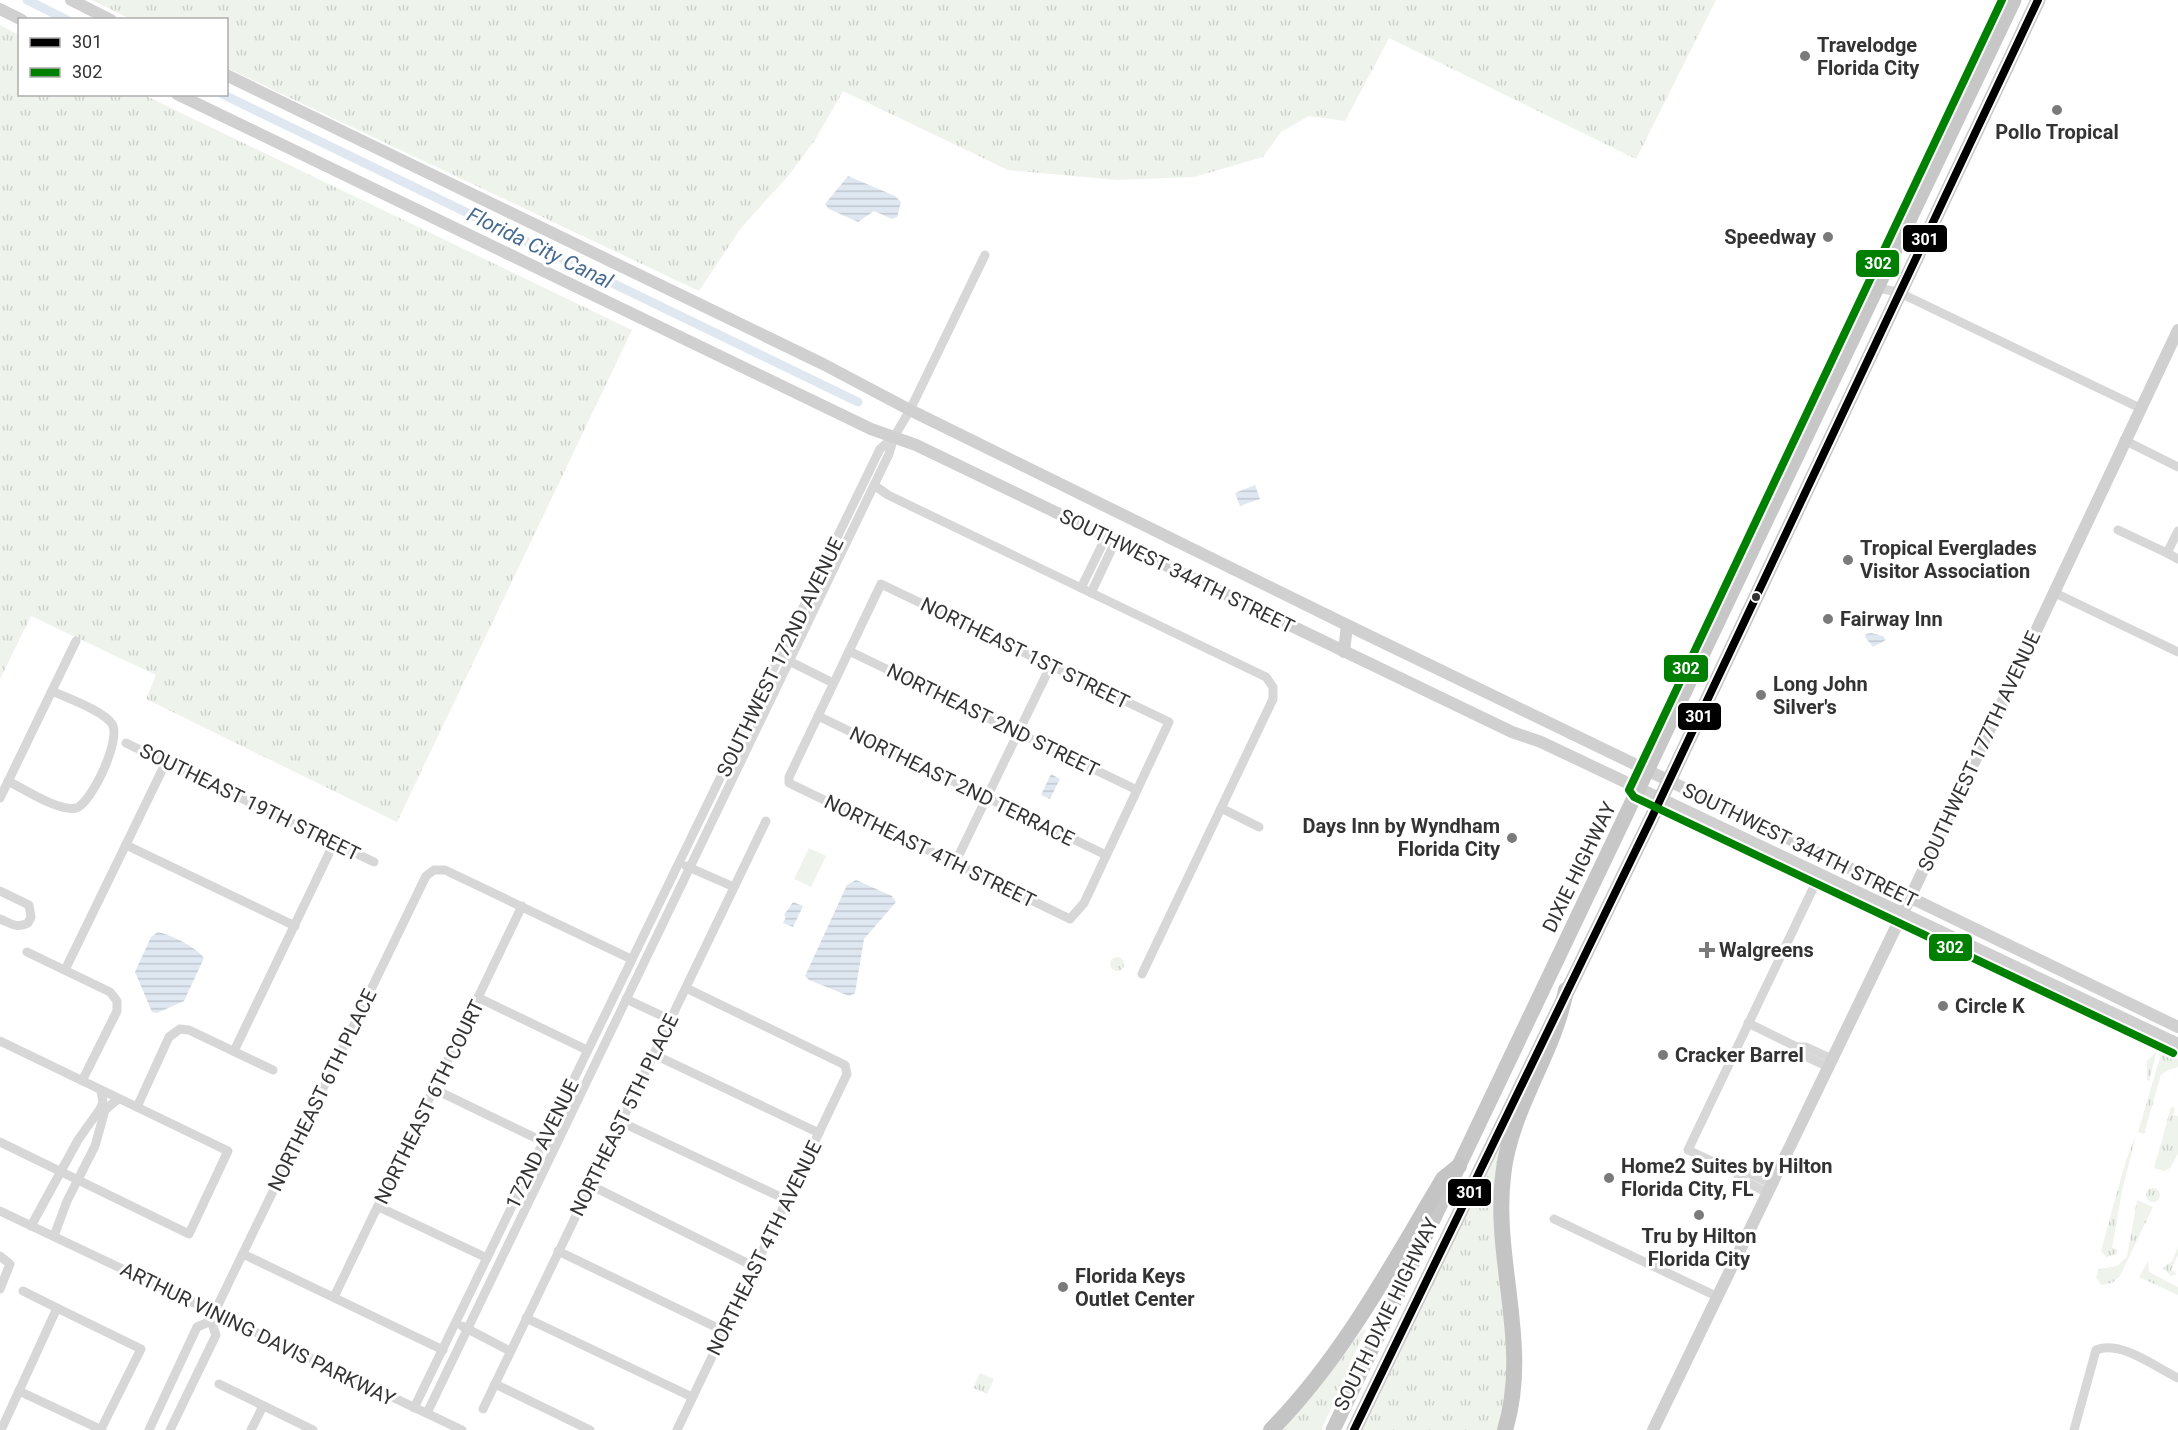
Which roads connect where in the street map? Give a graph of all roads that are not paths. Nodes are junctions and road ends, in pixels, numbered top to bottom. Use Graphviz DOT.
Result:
graph roads {
  1 [pos="70,0"];
  2 [pos="2014,0"];
  3 [pos="2038,0"];
  4 [pos="0,9"];
  5 [pos="18,18"];
  6 [pos="107,18"];
  7 [pos="1990,51"];
  8 [pos="2009,60"];
  9 [pos="228,76"];
  10 [pos="181,96"];
  11 [pos="985,255"];
  12 [pos="1878,288"];
  13 [pos="1898,292"];
  14 [pos="2178,330"];
  15 [pos="2140,408"];
  16 [pos="910,410"];
  17 [pos="894,437"];
  18 [pos="2124,440"];
  19 [pos="2178,467"];
  20 [pos="874,485"];
  21 [pos="2118,530"];
  22 [pos="2178,531"];
  23 [pos="1111,539"];
  24 [pos="2167,553"];
  25 [pos="2178,559"];
  26 [pos="1081,588"];
  27 [pos="2053,592"];
  28 [pos="1091,593"];
  29 [pos="1347,625"];
  30 [pos="76,641"];
  31 [pos="1331,646"];
  32 [pos="849,651"];
  33 [pos="1344,652"];
  34 [pos="2178,652"];
  35 [pos="780,656"];
  36 [pos="789,661"];
  37 [pos="1051,665"];
  38 [pos="834,683"];
  39 [pos="51,692"];
  40 [pos="818,716"];
  41 [pos="1018,732"];
  42 [pos="126,743"];
  43 [pos="166,762"];
  44 [pos="1647,770"];
  45 [pos="1669,780"];
  46 [pos="8,781"];
  47 [pos="1639,788"];
  48 [pos="1137,790"];
  49 [pos="0,798"];
  50 [pos="987,798"];
  51 [pos="1660,799"];
  52 [pos="1221,808"];
  53 [pos="766,821"];
  54 [pos="1259,827"];
  55 [pos="334,843"];
  56 [pos="126,845"];
  57 [pos="1106,855"];
  58 [pos="374,862"];
  59 [pos="678,863"];
  60 [pos="955,863"];
  61 [pos="690,867"];
  62 [pos="1819,876"];
  63 [pos="670,880"];
  64 [pos="681,885"];
  65 [pos="734,887"];
  66 [pos="0,891"];
  67 [pos="1910,898"];
  68 [pos="522,906"];
  69 [pos="1902,914"];
  70 [pos="0,919"];
  71 [pos="295,926"];
  72 [pos="27,952"];
  73 [pos="631,959"];
  74 [pos="65,970"];
  75 [pos="1142,974"];
  76 [pos="686,988"];
  77 [pos="1566,990"];
  78 [pos="479,998"];
  79 [pos="626,999"];
  80 [pos="670,1020"];
  81 [pos="1748,1023"];
  82 [pos="2178,1027"];
  83 [pos="0,1041"];
  84 [pos="2178,1044"];
  85 [pos="587,1050"];
  86 [pos="234,1052"];
  87 [pos="655,1055"];
  88 [pos="1828,1062"];
  89 [pos="273,1070"];
  90 [pos="82,1081"];
  91 [pos="436,1090"];
  92 [pos="101,1091"];
  93 [pos="118,1100"];
  94 [pos="137,1107"];
  95 [pos="621,1122"];
  96 [pos="85,1128"];
  97 [pos="819,1133"];
  98 [pos="98,1137"];
  99 [pos="0,1142"];
  100 [pos="543,1142"];
  101 [pos="555,1147"];
  102 [pos="1459,1166"];
  103 [pos="61,1172"];
  104 [pos="78,1180"];
  105 [pos="590,1185"];
  106 [pos="1769,1188"];
  107 [pos="787,1200"];
  108 [pos="379,1207"];
  109 [pos="0,1211"];
  110 [pos="1554,1220"];
  111 [pos="31,1226"];
  112 [pos="54,1236"];
  113 [pos="558,1251"];
  114 [pos="243,1254"];
  115 [pos="0,1256"];
  116 [pos="487,1258"];
  117 [pos="755,1267"];
  118 [pos="0,1288"];
  119 [pos="23,1291"];
  120 [pos="1716,1296"];
  121 [pos="334,1298"];
  122 [pos="57,1308"];
  123 [pos="213,1317"];
  124 [pos="526,1318"];
  125 [pos="456,1323"];
  126 [pos="467,1329"];
  127 [pos="724,1331"];
  128 [pos="443,1350"];
  129 [pos="510,1351"];
  130 [pos="2178,1378"];
  131 [pos="219,1384"];
  132 [pos="495,1384"];
  133 [pos="19,1391"];
  134 [pos="692,1397"];
  135 [pos="160,1405"];
  136 [pos="263,1406"];
  137 [pos="414,1408"];
  138 [pos="483,1409"];
  139 [pos="178,1413"];
  140 [pos="427,1413"];
  141 [pos="1,1430"];
  142 [pos="102,1430"];
  143 [pos="149,1430"];
  144 [pos="170,1430"];
  145 [pos="251,1430"];
  146 [pos="313,1430"];
  147 [pos="462,1430"];
  148 [pos="590,1430"];
  149 [pos="676,1430"];
  150 [pos="1271,1430"];
  151 [pos="1333,1430"];
  152 [pos="1354,1430"];
  153 [pos="1505,1430"];
  154 [pos="1653,1430"];
  155 [pos="2074,1430"];
  1 -- 6 [label="main road"];
  2 -- 7 [label="highway, DIXIE HIGHWAY"];
  3 -- 8 [label="highway"];
  4 -- 5 [label="main road"];
  7 -- 8 [label="street"];
  7 -- 12 [label="highway, DIXIE HIGHWAY"];
  8 -- 13 [label="highway"];
  9 -- 16 [label="main road, SOUTHWEST 344TH STREET"];
  10 -- 17 [label="main road, SOUTHWEST 344TH STREET"];
  11 -- 16 [label="street, SOUTHWEST 172ND AVENUE"];
  12 -- 13 [label="street"];
  12 -- 44 [label="highway, DIXIE HIGHWAY"];
  13 -- 15 [label="street"];
  13 -- 45 [label="highway"];
  14 -- 15 [label="main road, SOUTHWEST 177TH AVENUE"];
  15 -- 18 [label="main road, SOUTHWEST 177TH AVENUE"];
  16 -- 17 [label="street, SOUTHWEST 172ND AVENUE"];
  16 -- 29 [label="main road, SOUTHWEST 344TH STREET"];
  17 -- 20 [label="street, SOUTHWEST 172ND AVENUE"];
  17 -- 23 [label="main road, SOUTHWEST 344TH STREET"];
  17 -- 35 [label="street, SOUTHWEST 172ND AVENUE"];
  18 -- 19 [label="street"];
  18 -- 27 [label="main road, SOUTHWEST 177TH AVENUE"];
  20 -- 26 [label="street"];
  20 -- 36 [label="street, SOUTHWEST 172ND AVENUE"];
  21 -- 24 [label="street"];
  22 -- 24 [label="street"];
  23 -- 26 [label="street"];
  23 -- 28 [label="street"];
  23 -- 31 [label="main road, SOUTHWEST 344TH STREET"];
  24 -- 25 [label="street"];
  26 -- 28 [label="street"];
  27 -- 34 [label="street"];
  27 -- 67 [label="main road, SOUTHWEST 177TH AVENUE"];
  28 -- 52 [label="street"];
  29 -- 31 [label="main road"];
  29 -- 33 [label="main road"];
  29 -- 44 [label="main road, SOUTHWEST 344TH STREET"];
  30 -- 39 [label="street"];
  31 -- 33 [label="main road, SOUTHWEST 344TH STREET"];
  32 -- 37 [label="street, NORTHEAST 1ST STREET"];
  32 -- 38 [label="street"];
  32 -- 41 [label="street, NORTHEAST 2ND STREET"];
  33 -- 47 [label="main road, SOUTHWEST 344TH STREET"];
  35 -- 36 [label="street"];
  35 -- 59 [label="street, SOUTHWEST 172ND AVENUE"];
  36 -- 38 [label="street"];
  36 -- 61 [label="street, SOUTHWEST 172ND AVENUE"];
  37 -- 41 [label="street"];
  37 -- 48 [label="street, NORTHEAST 1ST STREET"];
  38 -- 40 [label="street"];
  39 -- 46 [label="street"];
  39 -- 46 [label="street"];
  40 -- 50 [label="street, NORTHEAST 2ND TERRACE"];
  40 -- 60 [label="street, NORTHEAST 4TH STREET"];
  41 -- 48 [label="street, NORTHEAST 2ND STREET"];
  41 -- 50 [label="street"];
  42 -- 43 [label="street, SOUTHEAST 19TH STREET"];
  43 -- 55 [label="street, SOUTHEAST 19TH STREET"];
  43 -- 56 [label="street"];
  44 -- 45 [label="main road, SOUTHWEST 344TH STREET"];
  44 -- 47 [label="highway, DIXIE HIGHWAY"];
  45 -- 51 [label="highway"];
  45 -- 67 [label="main road, SOUTHWEST 344TH STREET"];
  46 -- 49 [label="street"];
  47 -- 51 [label="main road, SOUTHWEST 344TH STREET"];
  47 -- 102 [label="highway, DIXIE HIGHWAY"];
  48 -- 57 [label="street"];
  50 -- 57 [label="street, NORTHEAST 2ND TERRACE"];
  50 -- 60 [label="street"];
  51 -- 62 [label="main road, SOUTHWEST 344TH STREET"];
  51 -- 77 [label="highway"];
  52 -- 54 [label="street"];
  52 -- 75 [label="street"];
  53 -- 65 [label="street, NORTHEAST 5TH PLACE"];
  55 -- 58 [label="street, SOUTHEAST 19TH STREET"];
  55 -- 71 [label="street"];
  56 -- 71 [label="street"];
  56 -- 74 [label="street"];
  57 -- 60 [label="street, NORTHEAST 4TH STREET"];
  59 -- 61 [label="street"];
  59 -- 63 [label="street, SOUTHWEST 172ND AVENUE"];
  61 -- 64 [label="street, SOUTHWEST 172ND AVENUE"];
  61 -- 65 [label="street"];
  62 -- 69 [label="main road, SOUTHWEST 344TH STREET"];
  62 -- 81 [label="street"];
  63 -- 73 [label="street, 172ND AVENUE"];
  64 -- 79 [label="street, 172ND AVENUE"];
  65 -- 76 [label="street, NORTHEAST 5TH PLACE"];
  66 -- 70 [label="street"];
  67 -- 69 [label="main road, SOUTHWEST 177TH AVENUE"];
  67 -- 82 [label="main road, SOUTHWEST 344TH STREET"];
  68 -- 73 [label="street"];
  68 -- 78 [label="street, NORTHEAST 6TH COURT"];
  68 -- 114 [label="street, NORTHEAST 6TH PLACE"];
  69 -- 84 [label="main road, SOUTHWEST 344TH STREET"];
  69 -- 88 [label="main road, SOUTHWEST 177TH AVENUE"];
  71 -- 86 [label="street"];
  72 -- 74 [label="street"];
  73 -- 85 [label="street, 172ND AVENUE"];
  74 -- 90 [label="street"];
  76 -- 80 [label="street, NORTHEAST 5TH PLACE"];
  76 -- 97 [label="street, NORTHEAST 4TH AVENUE"];
  77 -- 152 [label="highway, SOUTH DIXIE HIGHWAY"];
  77 -- 153 [label="highway"];
  78 -- 85 [label="street"];
  78 -- 91 [label="street, NORTHEAST 6TH COURT"];
  79 -- 80 [label="street"];
  79 -- 101 [label="street, 172ND AVENUE"];
  80 -- 87 [label="street, NORTHEAST 5TH PLACE"];
  81 -- 88 [label="street"];
  81 -- 106 [label="street"];
  83 -- 90 [label="street"];
  85 -- 100 [label="street, 172ND AVENUE"];
  86 -- 89 [label="street"];
  86 -- 94 [label="street"];
  87 -- 95 [label="street, NORTHEAST 5TH PLACE"];
  87 -- 97 [label="street"];
  88 -- 106 [label="main road, SOUTHWEST 177TH AVENUE"];
  90 -- 92 [label="street"];
  91 -- 100 [label="street"];
  91 -- 108 [label="street, NORTHEAST 6TH COURT"];
  92 -- 93 [label="street"];
  92 -- 96 [label="street"];
  93 -- 94 [label="street"];
  93 -- 98 [label="street"];
  94 -- 104 [label="street"];
  95 -- 105 [label="street, NORTHEAST 5TH PLACE"];
  95 -- 107 [label="street"];
  96 -- 98 [label="street"];
  96 -- 103 [label="street"];
  97 -- 107 [label="street, NORTHEAST 4TH AVENUE"];
  98 -- 104 [label="street"];
  99 -- 103 [label="street"];
  100 -- 101 [label="street"];
  100 -- 116 [label="street, 172ND AVENUE"];
  101 -- 126 [label="street, 172ND AVENUE"];
  102 -- 150 [label="highway"];
  102 -- 151 [label="highway, SOUTH DIXIE HIGHWAY"];
  103 -- 104 [label="street"];
  103 -- 111 [label="street"];
  104 -- 112 [label="street"];
  105 -- 113 [label="street, NORTHEAST 5TH PLACE"];
  105 -- 117 [label="street"];
  106 -- 120 [label="main road, SOUTHWEST 177TH AVENUE"];
  107 -- 117 [label="street, NORTHEAST 4TH AVENUE"];
  108 -- 116 [label="street"];
  108 -- 121 [label="street, NORTHEAST 6TH COURT"];
  109 -- 111 [label="street, ARTHUR VINING DAVIS PARKWAY"];
  110 -- 120 [label="street"];
  111 -- 112 [label="street, ARTHUR VINING DAVIS PARKWAY"];
  112 -- 123 [label="street, ARTHUR VINING DAVIS PARKWAY"];
  113 -- 124 [label="street, NORTHEAST 5TH PLACE"];
  113 -- 127 [label="street"];
  114 -- 121 [label="street"];
  114 -- 123 [label="street, NORTHEAST 6TH PLACE"];
  115 -- 118 [label="street"];
  116 -- 125 [label="street, 172ND AVENUE"];
  117 -- 127 [label="street, NORTHEAST 4TH AVENUE"];
  119 -- 122 [label="street"];
  120 -- 154 [label="main road, SOUTHWEST 177TH AVENUE"];
  121 -- 128 [label="street"];
  122 -- 133 [label="street"];
  122 -- 142 [label="street"];
  123 -- 135 [label="street"];
  123 -- 137 [label="street, ARTHUR VINING DAVIS PARKWAY"];
  123 -- 139 [label="street"];
  124 -- 129 [label="street, NORTHEAST 5TH PLACE"];
  124 -- 134 [label="street"];
  125 -- 126 [label="street"];
  125 -- 128 [label="street, 172ND AVENUE"];
  126 -- 129 [label="street"];
  126 -- 140 [label="street, 172ND AVENUE"];
  127 -- 134 [label="street, NORTHEAST 4TH AVENUE"];
  128 -- 137 [label="street, 172ND AVENUE"];
  129 -- 132 [label="street, NORTHEAST 5TH PLACE"];
  130 -- 155 [label="street"];
  131 -- 136 [label="street"];
  132 -- 138 [label="street, NORTHEAST 5TH PLACE"];
  132 -- 148 [label="street"];
  133 -- 141 [label="street"];
  133 -- 142 [label="street"];
  134 -- 149 [label="street, NORTHEAST 4TH AVENUE"];
  135 -- 139 [label="street"];
  135 -- 143 [label="street"];
  136 -- 145 [label="street"];
  136 -- 146 [label="street"];
  137 -- 140 [label="street, ARTHUR VINING DAVIS PARKWAY"];
  139 -- 144 [label="street"];
  140 -- 147 [label="street, ARTHUR VINING DAVIS PARKWAY"];
}
